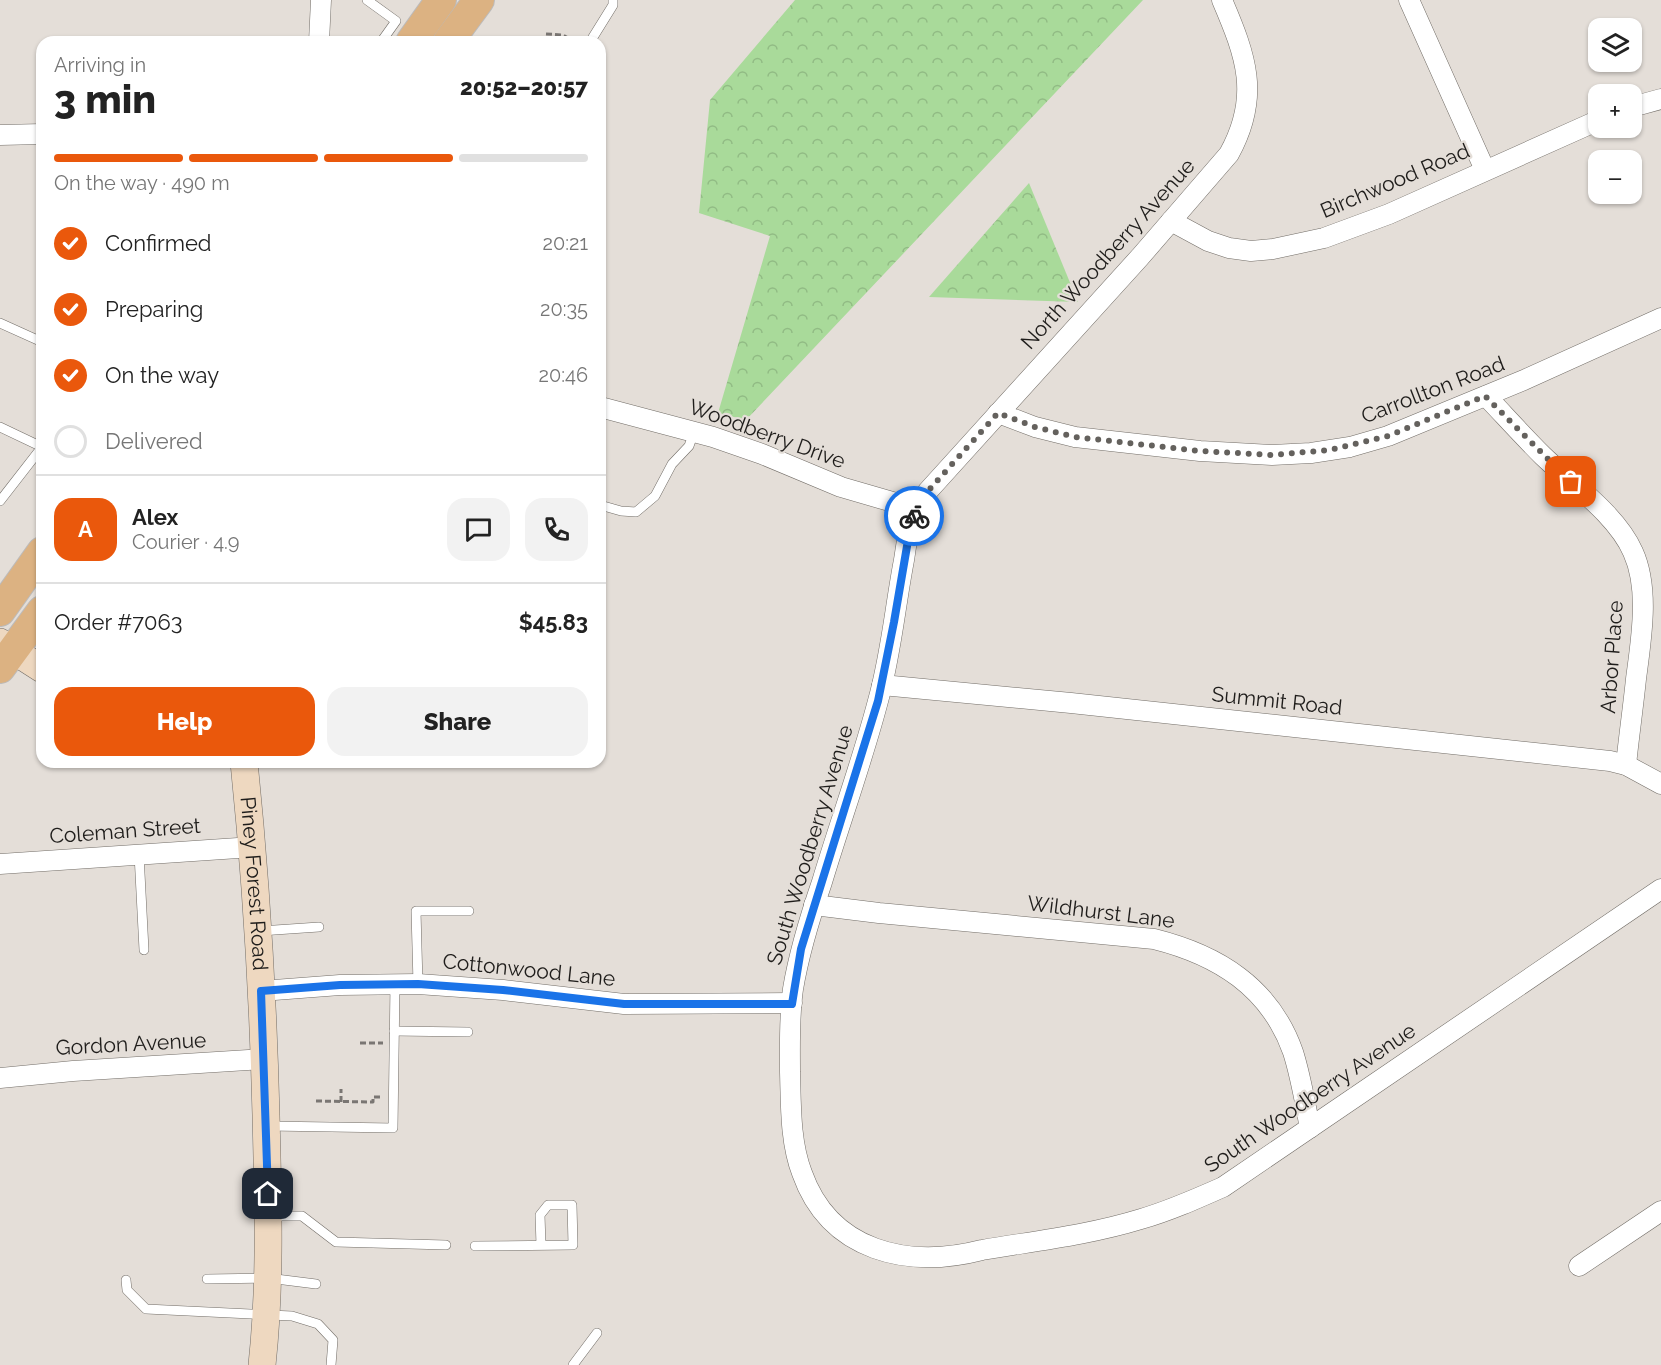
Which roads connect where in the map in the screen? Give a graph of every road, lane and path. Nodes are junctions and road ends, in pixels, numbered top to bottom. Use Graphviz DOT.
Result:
graph roads {
  1 [pos="321,0"];
  2 [pos="367,0"];
  3 [pos="496,0"];
  4 [pos="613,0"];
  5 [pos="1222,0"];
  6 [pos="1409,0"];
  7 [pos="434,2"];
  8 [pos="463,21"];
  9 [pos="546,34"];
  10 [pos="319,36"];
  11 [pos="385,36"];
  12 [pos="414,36"];
  13 [pos="565,36"];
  14 [pos="594,36"];
  15 [pos="1661,99"];
  16 [pos="1642,104"];
  17 [pos="1588,125"];
  18 [pos="36,134"];
  19 [pos="0,135"];
  20 [pos="1485,170"];
  21 [pos="1172,221"];
  22 [pos="1661,318"];
  23 [pos="0,323"];
  24 [pos="36,339"];
  25 [pos="1485,396"];
  26 [pos="606,408"];
  27 [pos="998,413"];
  28 [pos="0,427"];
  29 [pos="694,432"];
  30 [pos="36,444"];
  31 [pos="36,455"];
  32 [pos="0,501"];
  33 [pos="606,507"];
  34 [pos="917,509"];
  35 [pos="36,558"];
  36 [pos="36,561"];
  37 [pos="0,584"];
  38 [pos="0,611"];
  39 [pos="36,618"];
  40 [pos="4,653"];
  41 [pos="36,666"];
  42 [pos="882,685"];
  43 [pos="1626,765"];
  44 [pos="245,768"];
  45 [pos="1661,784"];
  46 [pos="253,847"];
  47 [pos="139,854"];
  48 [pos="0,864"];
  49 [pos="1661,889"];
  50 [pos="814,904"];
  51 [pos="469,911"];
  52 [pos="319,927"];
  53 [pos="257,931"];
  54 [pos="144,950"];
  55 [pos="395,984"];
  56 [pos="418,984"];
  57 [pos="261,991"];
  58 [pos="792,1004"];
  59 [pos="394,1031"];
  60 [pos="468,1032"];
  61 [pos="360,1043"];
  62 [pos="394,1043"];
  63 [pos="264,1059"];
  64 [pos="0,1078"];
  65 [pos="341,1089"];
  66 [pos="393,1097"];
  67 [pos="316,1101"];
  68 [pos="341,1102"];
  69 [pos="266,1126"];
  70 [pos="1310,1128"];
  71 [pos="1661,1211"];
  72 [pos="269,1216"];
  73 [pos="446,1245"];
  74 [pos="541,1245"];
  75 [pos="475,1246"];
  76 [pos="1580,1266"];
  77 [pos="268,1278"];
  78 [pos="207,1279"];
  79 [pos="126,1280"];
  80 [pos="316,1284"];
  81 [pos="267,1313"];
  82 [pos="597,1332"];
  83 [pos="262,1365"];
  84 [pos="331,1365"];
  85 [pos="573,1365"];
  1 -- 10 [label="street"];
  2 -- 11 [label="lane"];
  3 -- 8 [label="main road"];
  4 -- 14 [label="lane"];
  5 -- 21 [label="street, North Woodberry Avenue"];
  6 -- 20 [label="street"];
  7 -- 8 [label="street"];
  7 -- 12 [label="main road"];
  9 -- 13 [label="path"];
  15 -- 16 [label="street"];
  17 -- 20 [label="street, Birchwood Road"];
  18 -- 19 [label="street"];
  20 -- 21 [label="street, Birchwood Road"];
  21 -- 27 [label="street, North Woodberry Avenue"];
  22 -- 25 [label="street, Carrollton Road"];
  23 -- 24 [label="lane"];
  25 -- 27 [label="street, Carrollton Road"];
  25 -- 43 [label="street, Arbor Place"];
  26 -- 29 [label="street, Woodberry Drive"];
  27 -- 34 [label="street, North Woodberry Avenue"];
  28 -- 30 [label="lane"];
  29 -- 33 [label="lane"];
  29 -- 34 [label="street, Woodberry Drive"];
  31 -- 32 [label="lane"];
  34 -- 42 [label="street, South Woodberry Avenue"];
  35 -- 37 [label="main road"];
  36 -- 38 [label="main road"];
  39 -- 40 [label="main road"];
  40 -- 41 [label="main road"];
  42 -- 43 [label="street, Summit Road"];
  42 -- 50 [label="street, South Woodberry Avenue"];
  43 -- 45 [label="street, Summit Road"];
  44 -- 46 [label="main road, Piney Forest Road"];
  46 -- 47 [label="street, Coleman Street"];
  46 -- 53 [label="main road, Piney Forest Road"];
  47 -- 48 [label="street, Coleman Street"];
  47 -- 54 [label="lane"];
  49 -- 70 [label="street, South Woodberry Avenue"];
  50 -- 58 [label="street, South Woodberry Avenue"];
  50 -- 70 [label="street, Wildhurst Lane"];
  51 -- 56 [label="lane"];
  52 -- 53 [label="lane"];
  53 -- 57 [label="main road, Piney Forest Road"];
  55 -- 56 [label="street, Cottonwood Lane"];
  55 -- 57 [label="street, Cottonwood Lane"];
  55 -- 59 [label="lane"];
  56 -- 58 [label="street, Cottonwood Lane"];
  57 -- 63 [label="main road, Piney Forest Road"];
  58 -- 70 [label="street, South Woodberry Avenue"];
  59 -- 60 [label="lane"];
  59 -- 62 [label="lane"];
  61 -- 62 [label="path"];
  62 -- 66 [label="lane"];
  63 -- 64 [label="street, Gordon Avenue"];
  63 -- 69 [label="main road, Piney Forest Road"];
  65 -- 68 [label="path"];
  66 -- 68 [label="path"];
  66 -- 69 [label="lane"];
  67 -- 68 [label="path"];
  69 -- 72 [label="main road, Piney Forest Road"];
  71 -- 76 [label="street"];
  72 -- 73 [label="lane"];
  72 -- 77 [label="main road, Piney Forest Road"];
  74 -- 74 [label="lane"];
  74 -- 75 [label="lane"];
  77 -- 78 [label="lane"];
  77 -- 80 [label="lane"];
  77 -- 81 [label="main road, Piney Forest Road"];
  79 -- 81 [label="lane"];
  81 -- 83 [label="main road, Piney Forest Road"];
  81 -- 84 [label="lane"];
  82 -- 85 [label="lane"];
}
